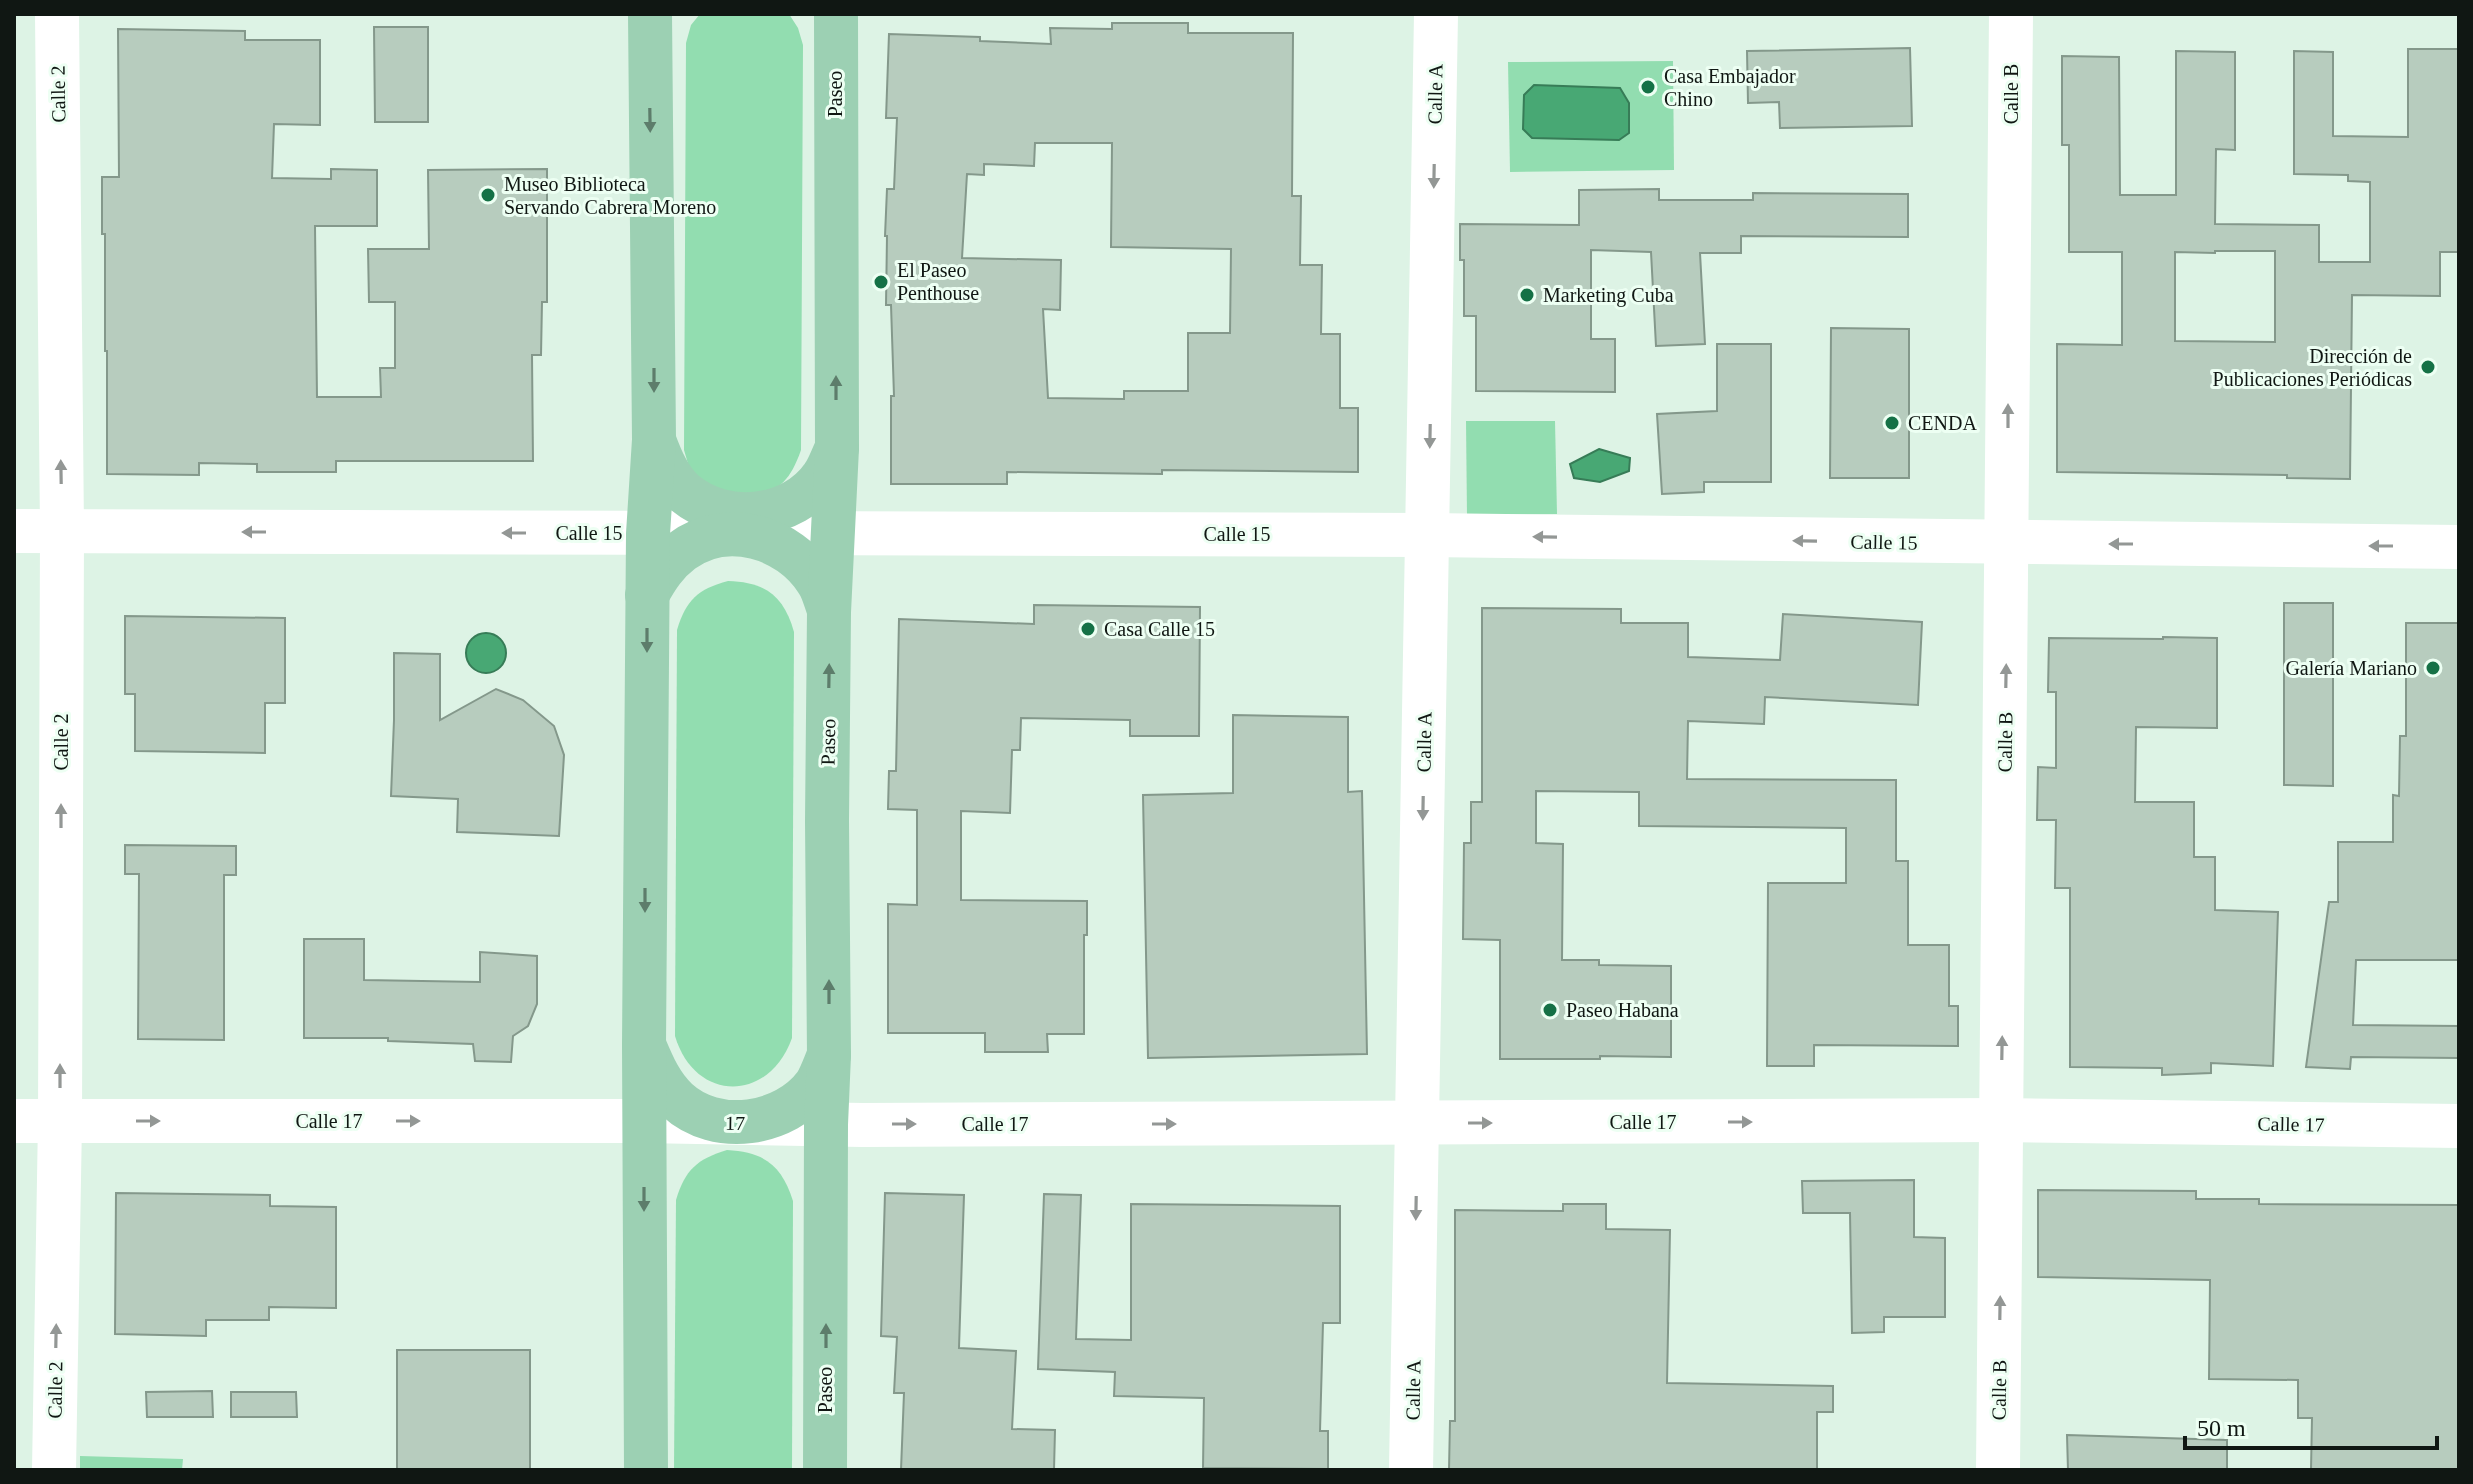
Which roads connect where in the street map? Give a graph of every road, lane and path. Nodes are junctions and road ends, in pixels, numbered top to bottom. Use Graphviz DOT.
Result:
graph roads {
  1 [pos="57,14"];
  2 [pos="650,14"];
  3 [pos="667,14"];
  4 [pos="816,14"];
  5 [pos="1436,14"];
  6 [pos="2011,14"];
  7 [pos="835,35"];
  8 [pos="649,71"];
  9 [pos="654,440"];
  10 [pos="837,448"];
  11 [pos="14,531"];
  12 [pos="62,531"];
  13 [pos="648,534"];
  14 [pos="737,534"];
  15 [pos="832,534"];
  16 [pos="1427,535"];
  17 [pos="2007,544"];
  18 [pos="2459,547"];
  19 [pos="647,595"];
  20 [pos="829,612"];
  21 [pos="644,1045"];
  22 [pos="829,1055"];
  23 [pos="2001,1120"];
  24 [pos="14,1121"];
  25 [pos="60,1121"];
  26 [pos="643,1121"];
  27 [pos="736,1123"];
  28 [pos="1417,1123"];
  29 [pos="826,1124"];
  30 [pos="2459,1126"];
  31 [pos="54,1470"];
  32 [pos="646,1470"];
  33 [pos="825,1470"];
  34 [pos="1411,1470"];
  35 [pos="1998,1470"];
  12 -- 1 [label="street, Calle 2, one-way"];
  2 -- 8 [label="main road"];
  3 -- 8 [label="main road"];
  4 -- 7 [label="main road"];
  5 -- 16 [label="street, Calle A, one-way"];
  17 -- 6 [label="street, Calle B, one-way"];
  10 -- 7 [label="main road, Paseo, one-way"];
  8 -- 9 [label="main road, one-way"];
  9 -- 10 [label="main road"];
  9 -- 13 [label="main road"];
  10 -- 15 [label="main road, Paseo"];
  11 -- 12 [label="street, Calle 15"];
  13 -- 12 [label="street, Calle 15, one-way"];
  25 -- 12 [label="street, Calle 2, one-way"];
  13 -- 14 [label="street, Calle 15"];
  13 -- 19 [label="main road"];
  14 -- 15 [label="street, Calle 15"];
  14 -- 19 [label="main road"];
  14 -- 20 [label="main road"];
  15 -- 16 [label="street, Calle 15"];
  15 -- 20 [label="main road, Paseo"];
  17 -- 16 [label="street, Calle 15, one-way"];
  16 -- 28 [label="street, Calle A, one-way"];
  18 -- 17 [label="street, Calle 15, one-way"];
  23 -- 17 [label="street, Calle B, one-way"];
  19 -- 21 [label="main road, one-way"];
  22 -- 20 [label="main road, Paseo, one-way"];
  21 -- 26 [label="main road"];
  21 -- 27 [label="main road"];
  22 -- 27 [label="main road"];
  22 -- 29 [label="main road, Paseo"];
  28 -- 23 [label="street, Calle 17, one-way"];
  23 -- 30 [label="street, Calle 17"];
  35 -- 23 [label="street, Calle B, one-way"];
  24 -- 25 [label="street, Calle 17"];
  25 -- 26 [label="street, Calle 17, one-way"];
  31 -- 25 [label="street, Calle 2, one-way"];
  26 -- 27 [label="street, 17"];
  26 -- 32 [label="main road, one-way"];
  27 -- 29 [label="street, 17"];
  29 -- 28 [label="street, Calle 17, one-way"];
  28 -- 34 [label="street, Calle A, one-way"];
  33 -- 29 [label="main road, Paseo, one-way"];
}
